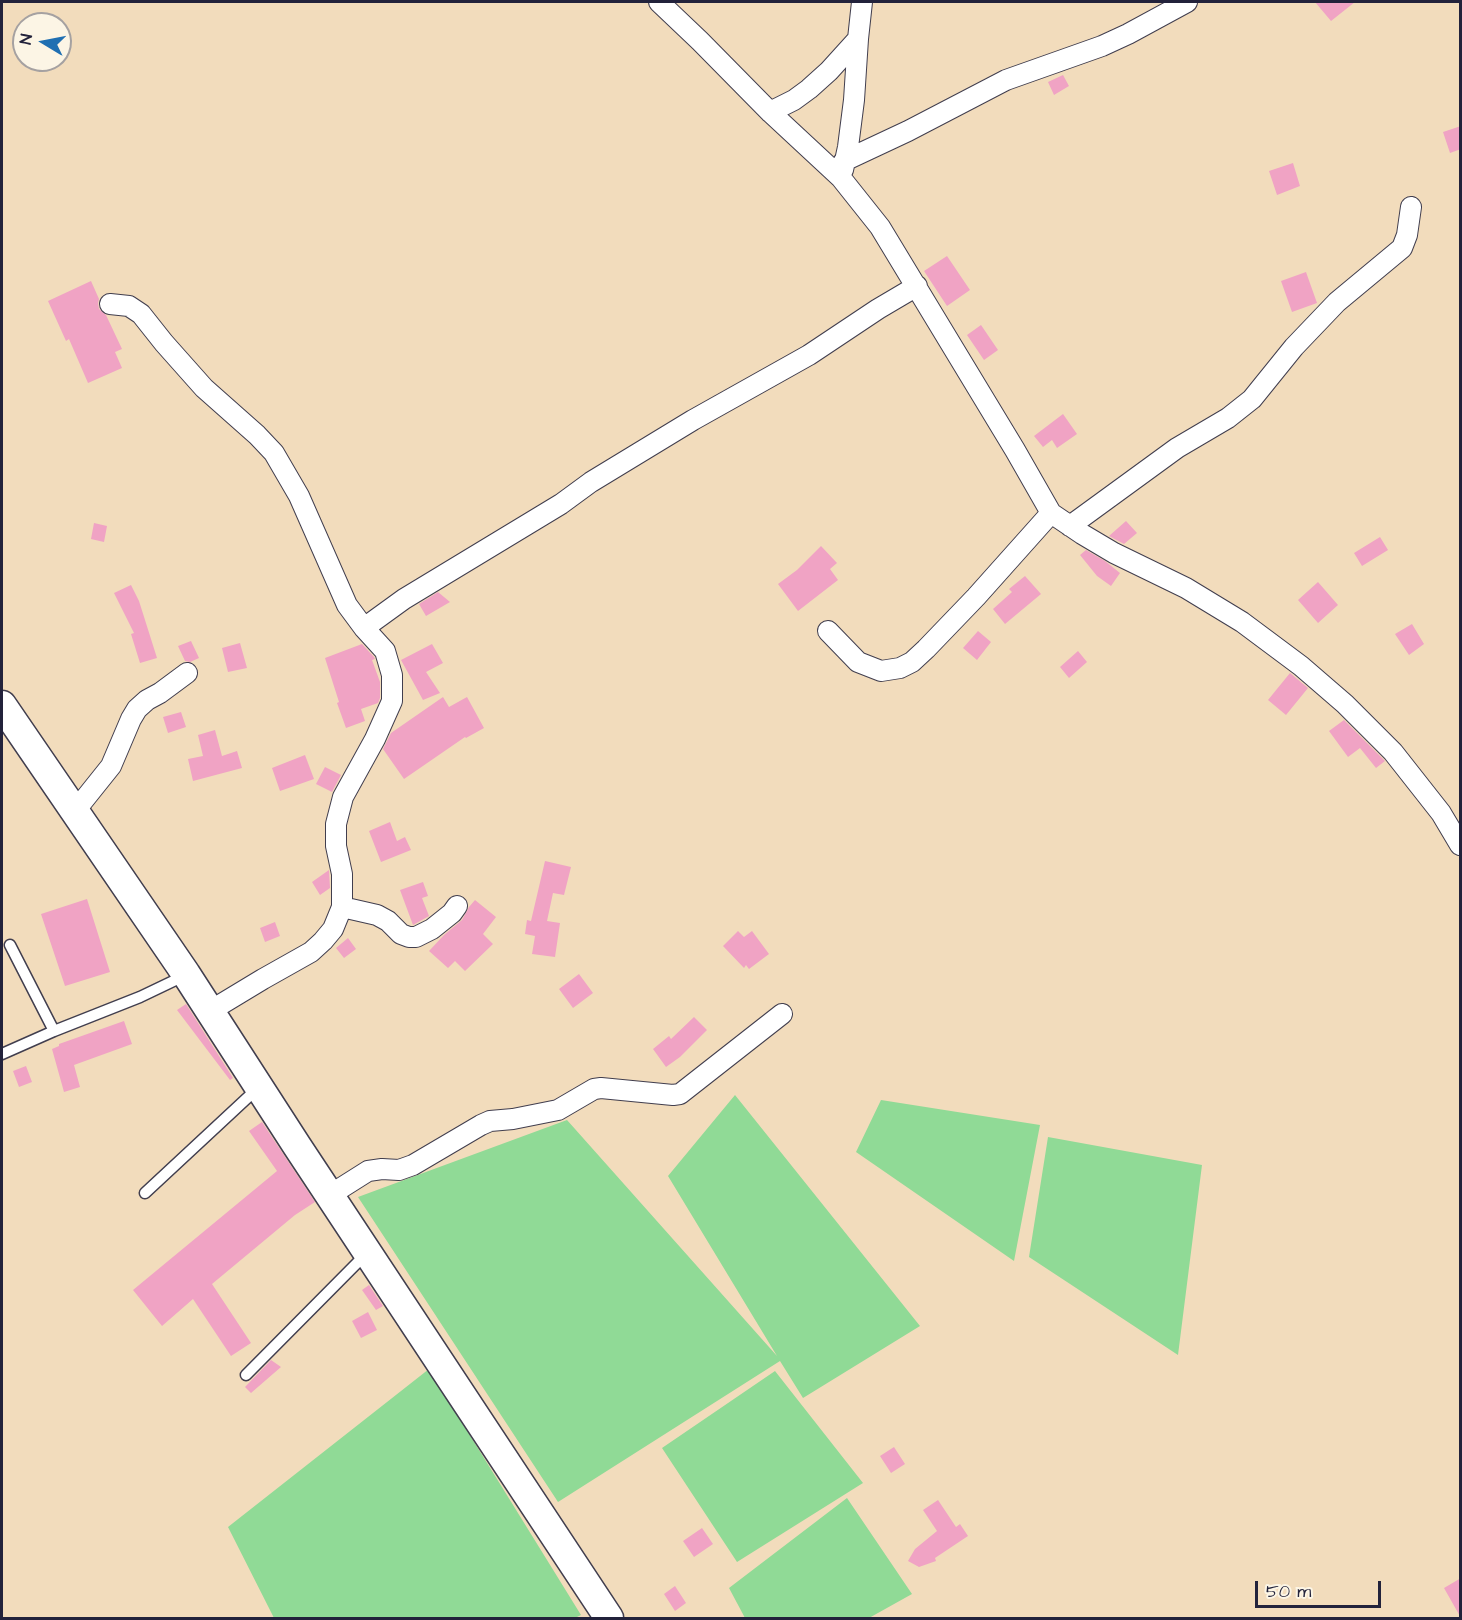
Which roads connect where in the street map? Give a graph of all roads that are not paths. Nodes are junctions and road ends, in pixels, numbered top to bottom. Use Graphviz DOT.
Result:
graph roads {
  1 [pos="658,2"];
  2 [pos="862,2"];
  3 [pos="1187,2"];
  4 [pos="858,39"];
  5 [pos="770,112"];
  6 [pos="843,170"];
  7 [pos="1411,207"];
  8 [pos="916,286"];
  9 [pos="110,303"];
  10 [pos="1051,513"];
  11 [pos="1070,526"];
  12 [pos="364,628"];
  13 [pos="828,631"];
  14 [pos="187,673"];
  15 [pos="2,705"];
  16 [pos="75,811"];
  17 [pos="1461,845"];
  18 [pos="458,906"];
  19 [pos="342,908"];
  20 [pos="10,945"];
  21 [pos="186,974"];
  22 [pos="210,1011"];
  23 [pos="782,1014"];
  24 [pos="54,1031"];
  25 [pos="2,1054"];
  26 [pos="259,1087"];
  27 [pos="145,1193"];
  28 [pos="330,1195"];
  29 [pos="368,1252"];
  30 [pos="246,1375"];
  31 [pos="609,1618"];
  1 -- 5 [label="street"];
  2 -- 4 [label="street"];
  3 -- 6 [label="street"];
  4 -- 5 [label="street"];
  4 -- 6 [label="street"];
  5 -- 6 [label="street"];
  6 -- 8 [label="street"];
  7 -- 11 [label="street"];
  8 -- 10 [label="street"];
  8 -- 12 [label="street"];
  9 -- 12 [label="street"];
  10 -- 11 [label="street"];
  10 -- 13 [label="street"];
  11 -- 17 [label="street"];
  12 -- 19 [label="street"];
  14 -- 16 [label="street"];
  15 -- 16 [label="street"];
  16 -- 21 [label="street"];
  18 -- 19 [label="street"];
  19 -- 22 [label="street"];
  20 -- 24 [label="lane"];
  21 -- 22 [label="street"];
  21 -- 24 [label="lane"];
  22 -- 26 [label="street"];
  23 -- 28 [label="street"];
  24 -- 25 [label="lane"];
  26 -- 27 [label="lane"];
  26 -- 28 [label="street"];
  28 -- 29 [label="street"];
  29 -- 30 [label="lane"];
  29 -- 31 [label="street"];
}
